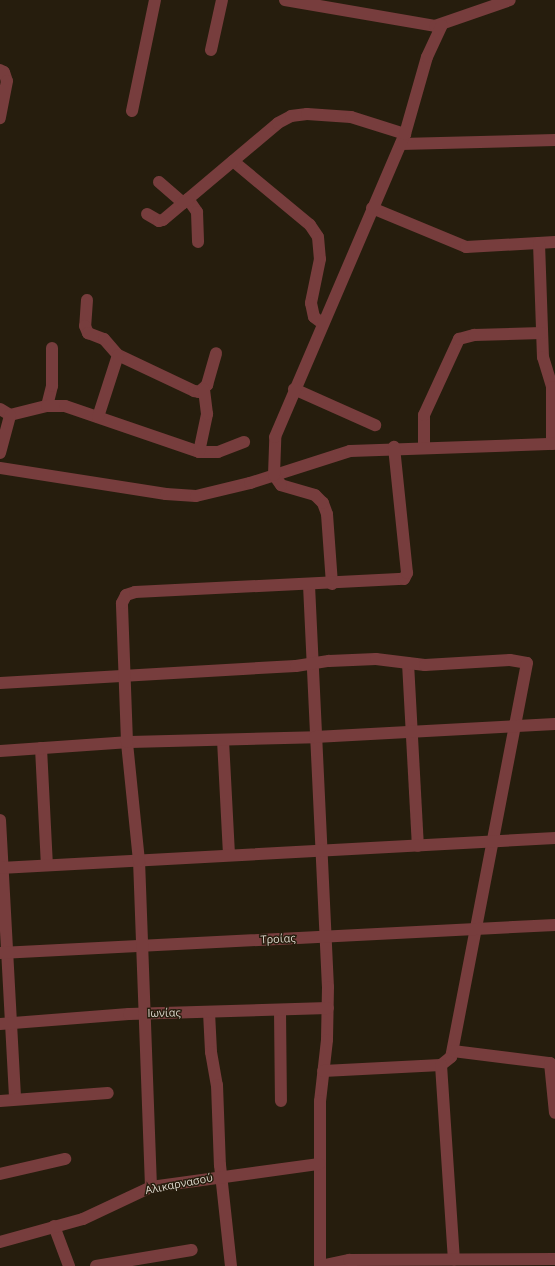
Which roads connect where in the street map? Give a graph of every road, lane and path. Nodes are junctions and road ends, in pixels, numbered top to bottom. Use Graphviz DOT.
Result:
graph roads {
  1 [pos="155,0"];
  2 [pos="222,0"];
  3 [pos="285,0"];
  4 [pos="510,0"];
  5 [pos="442,25"];
  6 [pos="211,50"];
  7 [pos="0,70"];
  8 [pos="132,111"];
  9 [pos="0,118"];
  10 [pos="403,139"];
  11 [pos="555,140"];
  12 [pos="233,161"];
  13 [pos="159,182"];
  14 [pos="186,201"];
  15 [pos="372,208"];
  16 [pos="147,214"];
  17 [pos="198,242"];
  18 [pos="555,242"];
  19 [pos="539,243"];
  20 [pos="87,300"];
  21 [pos="322,323"];
  22 [pos="542,333"];
  23 [pos="52,348"];
  24 [pos="216,353"];
  25 [pos="118,355"];
  26 [pos="204,389"];
  27 [pos="294,389"];
  28 [pos="47,406"];
  29 [pos="5,412"];
  30 [pos="98,417"];
  31 [pos="375,425"];
  32 [pos="244,442"];
  33 [pos="553,444"];
  34 [pos="424,446"];
  35 [pos="394,447"];
  36 [pos="199,452"];
  37 [pos="0,453"];
  38 [pos="0,468"];
  39 [pos="274,476"];
  40 [pos="332,584"];
  41 [pos="309,585"];
  42 [pos="313,663"];
  43 [pos="408,663"];
  44 [pos="123,675"];
  45 [pos="0,683"];
  46 [pos="555,724"];
  47 [pos="515,726"];
  48 [pos="411,732"];
  49 [pos="315,738"];
  50 [pos="223,740"];
  51 [pos="127,742"];
  52 [pos="41,748"];
  53 [pos="0,751"];
  54 [pos="0,820"];
  55 [pos="555,838"];
  56 [pos="492,842"];
  57 [pos="418,846"];
  58 [pos="321,851"];
  59 [pos="229,855"];
  60 [pos="139,860"];
  61 [pos="47,865"];
  62 [pos="1,868"];
  63 [pos="555,925"];
  64 [pos="476,930"];
  65 [pos="325,936"];
  66 [pos="142,946"];
  67 [pos="4,953"];
  68 [pos="328,1008"];
  69 [pos="280,1011"];
  70 [pos="209,1012"];
  71 [pos="145,1014"];
  72 [pos="6,1024"];
  73 [pos="453,1051"];
  74 [pos="441,1065"];
  75 [pos="323,1070"];
  76 [pos="108,1093"];
  77 [pos="15,1099"];
  78 [pos="0,1101"];
  79 [pos="281,1101"];
  80 [pos="555,1113"];
  81 [pos="65,1159"];
  82 [pos="319,1164"];
  83 [pos="0,1174"];
  84 [pos="221,1176"];
  85 [pos="151,1187"];
  86 [pos="54,1226"];
  87 [pos="0,1242"];
  88 [pos="192,1250"];
  89 [pos="555,1259"];
  90 [pos="454,1260"];
  91 [pos="354,1263"];
  92 [pos="69,1266"];
  93 [pos="96,1266"];
  94 [pos="231,1266"];
  95 [pos="320,1266"];
  1 -- 8 [label="street"];
  2 -- 6 [label="street"];
  3 -- 5 [label="street"];
  4 -- 5 [label="street"];
  5 -- 10 [label="street"];
  7 -- 9 [label="street"];
  10 -- 11 [label="street"];
  10 -- 12 [label="street"];
  10 -- 15 [label="street"];
  12 -- 14 [label="street"];
  12 -- 21 [label="street"];
  13 -- 14 [label="street"];
  14 -- 16 [label="street"];
  14 -- 17 [label="street"];
  15 -- 19 [label="street"];
  15 -- 21 [label="street"];
  18 -- 19 [label="street"];
  19 -- 22 [label="street"];
  20 -- 25 [label="street"];
  21 -- 27 [label="street"];
  22 -- 33 [label="street"];
  22 -- 34 [label="street"];
  23 -- 28 [label="street"];
  24 -- 26 [label="street"];
  25 -- 26 [label="street"];
  25 -- 30 [label="street"];
  26 -- 36 [label="street"];
  27 -- 31 [label="street"];
  27 -- 39 [label="street"];
  28 -- 29 [label="street"];
  28 -- 30 [label="street"];
  29 -- 37 [label="street"];
  30 -- 36 [label="street"];
  32 -- 36 [label="street"];
  33 -- 34 [label="street"];
  34 -- 35 [label="street"];
  35 -- 39 [label="street"];
  35 -- 40 [label="street"];
  38 -- 39 [label="street"];
  39 -- 40 [label="street"];
  40 -- 41 [label="street"];
  41 -- 42 [label="street"];
  41 -- 44 [label="street"];
  42 -- 43 [label="street"];
  42 -- 44 [label="street"];
  42 -- 49 [label="street"];
  43 -- 47 [label="street"];
  43 -- 48 [label="street"];
  44 -- 45 [label="street"];
  44 -- 51 [label="street"];
  46 -- 47 [label="street"];
  47 -- 48 [label="street"];
  47 -- 56 [label="street"];
  48 -- 49 [label="street"];
  48 -- 57 [label="street"];
  49 -- 50 [label="street"];
  49 -- 58 [label="street"];
  50 -- 51 [label="street"];
  50 -- 59 [label="street"];
  51 -- 52 [label="street"];
  51 -- 60 [label="street"];
  52 -- 53 [label="street"];
  52 -- 61 [label="street"];
  54 -- 62 [label="street"];
  55 -- 56 [label="street"];
  56 -- 57 [label="street"];
  56 -- 64 [label="street"];
  57 -- 58 [label="street"];
  58 -- 59 [label="street"];
  58 -- 65 [label="street"];
  59 -- 60 [label="street"];
  60 -- 61 [label="street"];
  60 -- 66 [label="street"];
  61 -- 62 [label="street"];
  62 -- 67 [label="street"];
  63 -- 64 [label="street, Τροίας"];
  64 -- 65 [label="street, Τροίας"];
  64 -- 73 [label="street"];
  65 -- 66 [label="street, Τροίας"];
  65 -- 68 [label="street"];
  66 -- 67 [label="street, Τροίας"];
  66 -- 71 [label="street"];
  67 -- 72 [label="street"];
  68 -- 69 [label="street, Ιωνίας"];
  68 -- 75 [label="street"];
  69 -- 70 [label="street, Ιωνίας"];
  69 -- 79 [label="street"];
  70 -- 71 [label="street, Ιωνίας"];
  70 -- 84 [label="street"];
  71 -- 72 [label="street, Ιωνίας"];
  71 -- 85 [label="street"];
  72 -- 77 [label="street"];
  73 -- 74 [label="street"];
  73 -- 80 [label="street"];
  74 -- 75 [label="street"];
  74 -- 90 [label="street"];
  75 -- 82 [label="street"];
  76 -- 77 [label="street"];
  77 -- 78 [label="street"];
  81 -- 83 [label="street"];
  82 -- 84 [label="street, Αλικαρνασού"];
  82 -- 95 [label="street"];
  84 -- 85 [label="street, Αλικαρνασού"];
  84 -- 94 [label="street"];
  85 -- 86 [label="street, Αλικαρνασού"];
  86 -- 87 [label="street, Αλικαρνασού"];
  86 -- 92 [label="street"];
  88 -- 93 [label="street"];
  89 -- 90 [label="street"];
  90 -- 91 [label="street"];
  91 -- 95 [label="street"];
}
